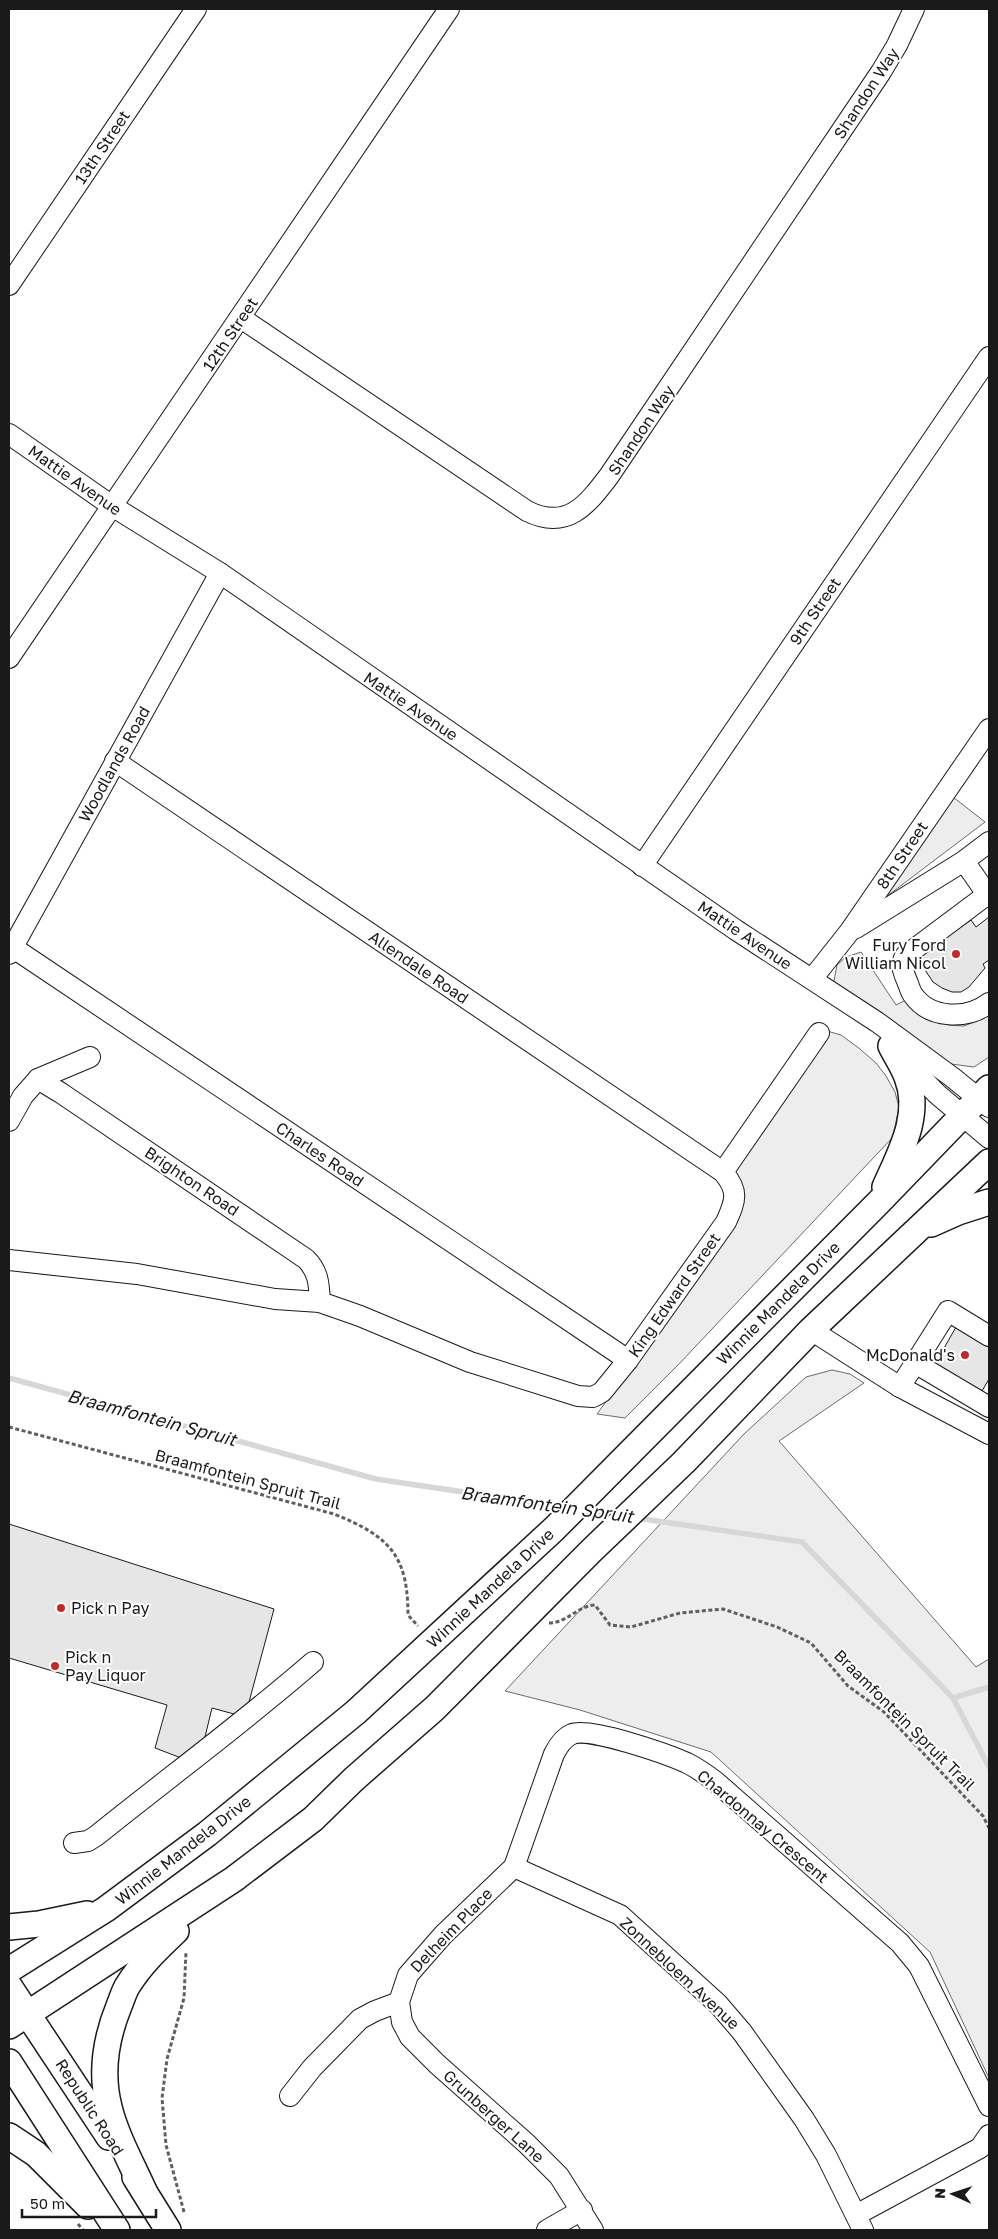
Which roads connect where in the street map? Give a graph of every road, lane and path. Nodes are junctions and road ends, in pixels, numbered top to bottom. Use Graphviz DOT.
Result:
graph roads {
  1 [pos="196,9"];
  2 [pos="449,9"];
  3 [pos="914,9"];
  4 [pos="9,285"];
  5 [pos="241,318"];
  6 [pos="989,357"];
  7 [pos="9,434"];
  8 [pos="112,506"];
  9 [pos="220,574"];
  10 [pos="9,658"];
  11 [pos="989,729"];
  12 [pos="115,761"];
  13 [pos="989,842"];
  14 [pos="964,861"];
  15 [pos="642,866"];
  16 [pos="988,896"];
  17 [pos="850,931"];
  18 [pos="11,950"];
  19 [pos="812,979"];
  20 [pos="989,1003"];
  21 [pos="819,1033"];
  22 [pos="891,1046"];
  23 [pos="90,1057"];
  24 [pos="38,1079"];
  25 [pos="980,1102"];
  26 [pos="9,1121"];
  27 [pos="989,1138"];
  28 [pos="989,1162"];
  29 [pos="722,1172"];
  30 [pos="989,1202"];
  31 [pos="878,1203"];
  32 [pos="914,1232"];
  33 [pos="9,1260"];
  34 [pos="320,1302"];
  35 [pos="811,1330"];
  36 [pos="989,1336"];
  37 [pos="628,1360"];
  38 [pos="915,1363"];
  39 [pos="900,1387"];
  40 [pos="989,1407"];
  41 [pos="9,1427"];
  42 [pos="989,1434"];
  43 [pos="518,1624"];
  44 [pos="418,1626"];
  45 [pos="313,1662"];
  46 [pos="989,1828"];
  47 [pos="74,1843"];
  48 [pos="514,1867"];
  49 [pos="234,1879"];
  50 [pos="106,1910"];
  51 [pos="9,1926"];
  52 [pos="186,1946"];
  53 [pos="9,1970"];
  54 [pos="9,1986"];
  55 [pos="399,2002"];
  56 [pos="18,2020"];
  57 [pos="9,2062"];
  58 [pos="290,2096"];
  59 [pos="989,2106"];
  60 [pos="9,2136"];
  61 [pos="989,2136"];
  62 [pos="144,2191"];
  63 [pos="582,2210"];
  64 [pos="860,2223"];
  65 [pos="177,2225"];
  66 [pos="110,2230"];
  67 [pos="117,2230"];
  68 [pos="547,2230"];
  69 [pos="592,2230"];
  1 -- 4 [label="street, 13th Street"];
  2 -- 5 [label="street, 12th Street"];
  3 -- 5 [label="street, Shandon Way"];
  5 -- 8 [label="street, 12th Street"];
  6 -- 15 [label="street, 9th Street"];
  7 -- 8 [label="street, Mattie Avenue"];
  8 -- 9 [label="street, Mattie Avenue"];
  8 -- 10 [label="street, 12th Street"];
  9 -- 12 [label="street, Woodlands Road"];
  9 -- 15 [label="street, Mattie Avenue"];
  11 -- 17 [label="street, 8th Street"];
  12 -- 18 [label="street, Woodlands Road"];
  12 -- 29 [label="street, Allendale Road"];
  13 -- 14 [label="street"];
  14 -- 16 [label="street"];
  14 -- 17 [label="street"];
  15 -- 19 [label="street, Mattie Avenue"];
  16 -- 20 [label="street"];
  17 -- 19 [label="street, 8th Street"];
  18 -- 37 [label="street, Charles Road"];
  19 -- 22 [label="street, Mattie Avenue"];
  19 -- 25 [label="street, Mattie Avenue"];
  21 -- 29 [label="street"];
  22 -- 25 [label="street, Mattie Avenue"];
  22 -- 31 [label="main road"];
  23 -- 24 [label="street"];
  24 -- 26 [label="street"];
  24 -- 34 [label="street, Brighton Road"];
  25 -- 27 [label="street, Mattie Avenue"];
  25 -- 31 [label="main road, Winnie Mandela Drive"];
  28 -- 32 [label="main road"];
  29 -- 37 [label="street, King Edward Street"];
  30 -- 32 [label="main road"];
  31 -- 50 [label="main road, Winnie Mandela Drive"];
  32 -- 35 [label="main road"];
  33 -- 34 [label="street"];
  34 -- 37 [label="street, King Edward Street"];
  35 -- 39 [label="street"];
  35 -- 43 [label="main road"];
  36 -- 38 [label="street"];
  38 -- 39 [label="street"];
  38 -- 40 [label="street"];
  39 -- 42 [label="street"];
  41 -- 44 [label="path, Braamfontein Spruit Trail"];
  43 -- 46 [label="path, Braamfontein Spruit Trail"];
  43 -- 49 [label="main road"];
  45 -- 47 [label="street"];
  48 -- 55 [label="street, Delheim Place"];
  48 -- 59 [label="street, Chardonnay Crescent"];
  48 -- 64 [label="street, Zonnebloem Avenue"];
  49 -- 56 [label="main road"];
  49 -- 62 [label="main road"];
  50 -- 51 [label="main road"];
  50 -- 53 [label="main road, Winnie Mandela Drive"];
  52 -- 65 [label="path"];
  54 -- 56 [label="main road, Republic Road"];
  55 -- 58 [label="street"];
  55 -- 63 [label="street, Grunberger Lane"];
  56 -- 62 [label="main road, Republic Road"];
  57 -- 67 [label="main road"];
  60 -- 66 [label="main road"];
  61 -- 64 [label="street"];
  62 -- 65 [label="main road, Republic Road"];
  63 -- 68 [label="street"];
  63 -- 69 [label="street, Grunberger Lane"];
}
